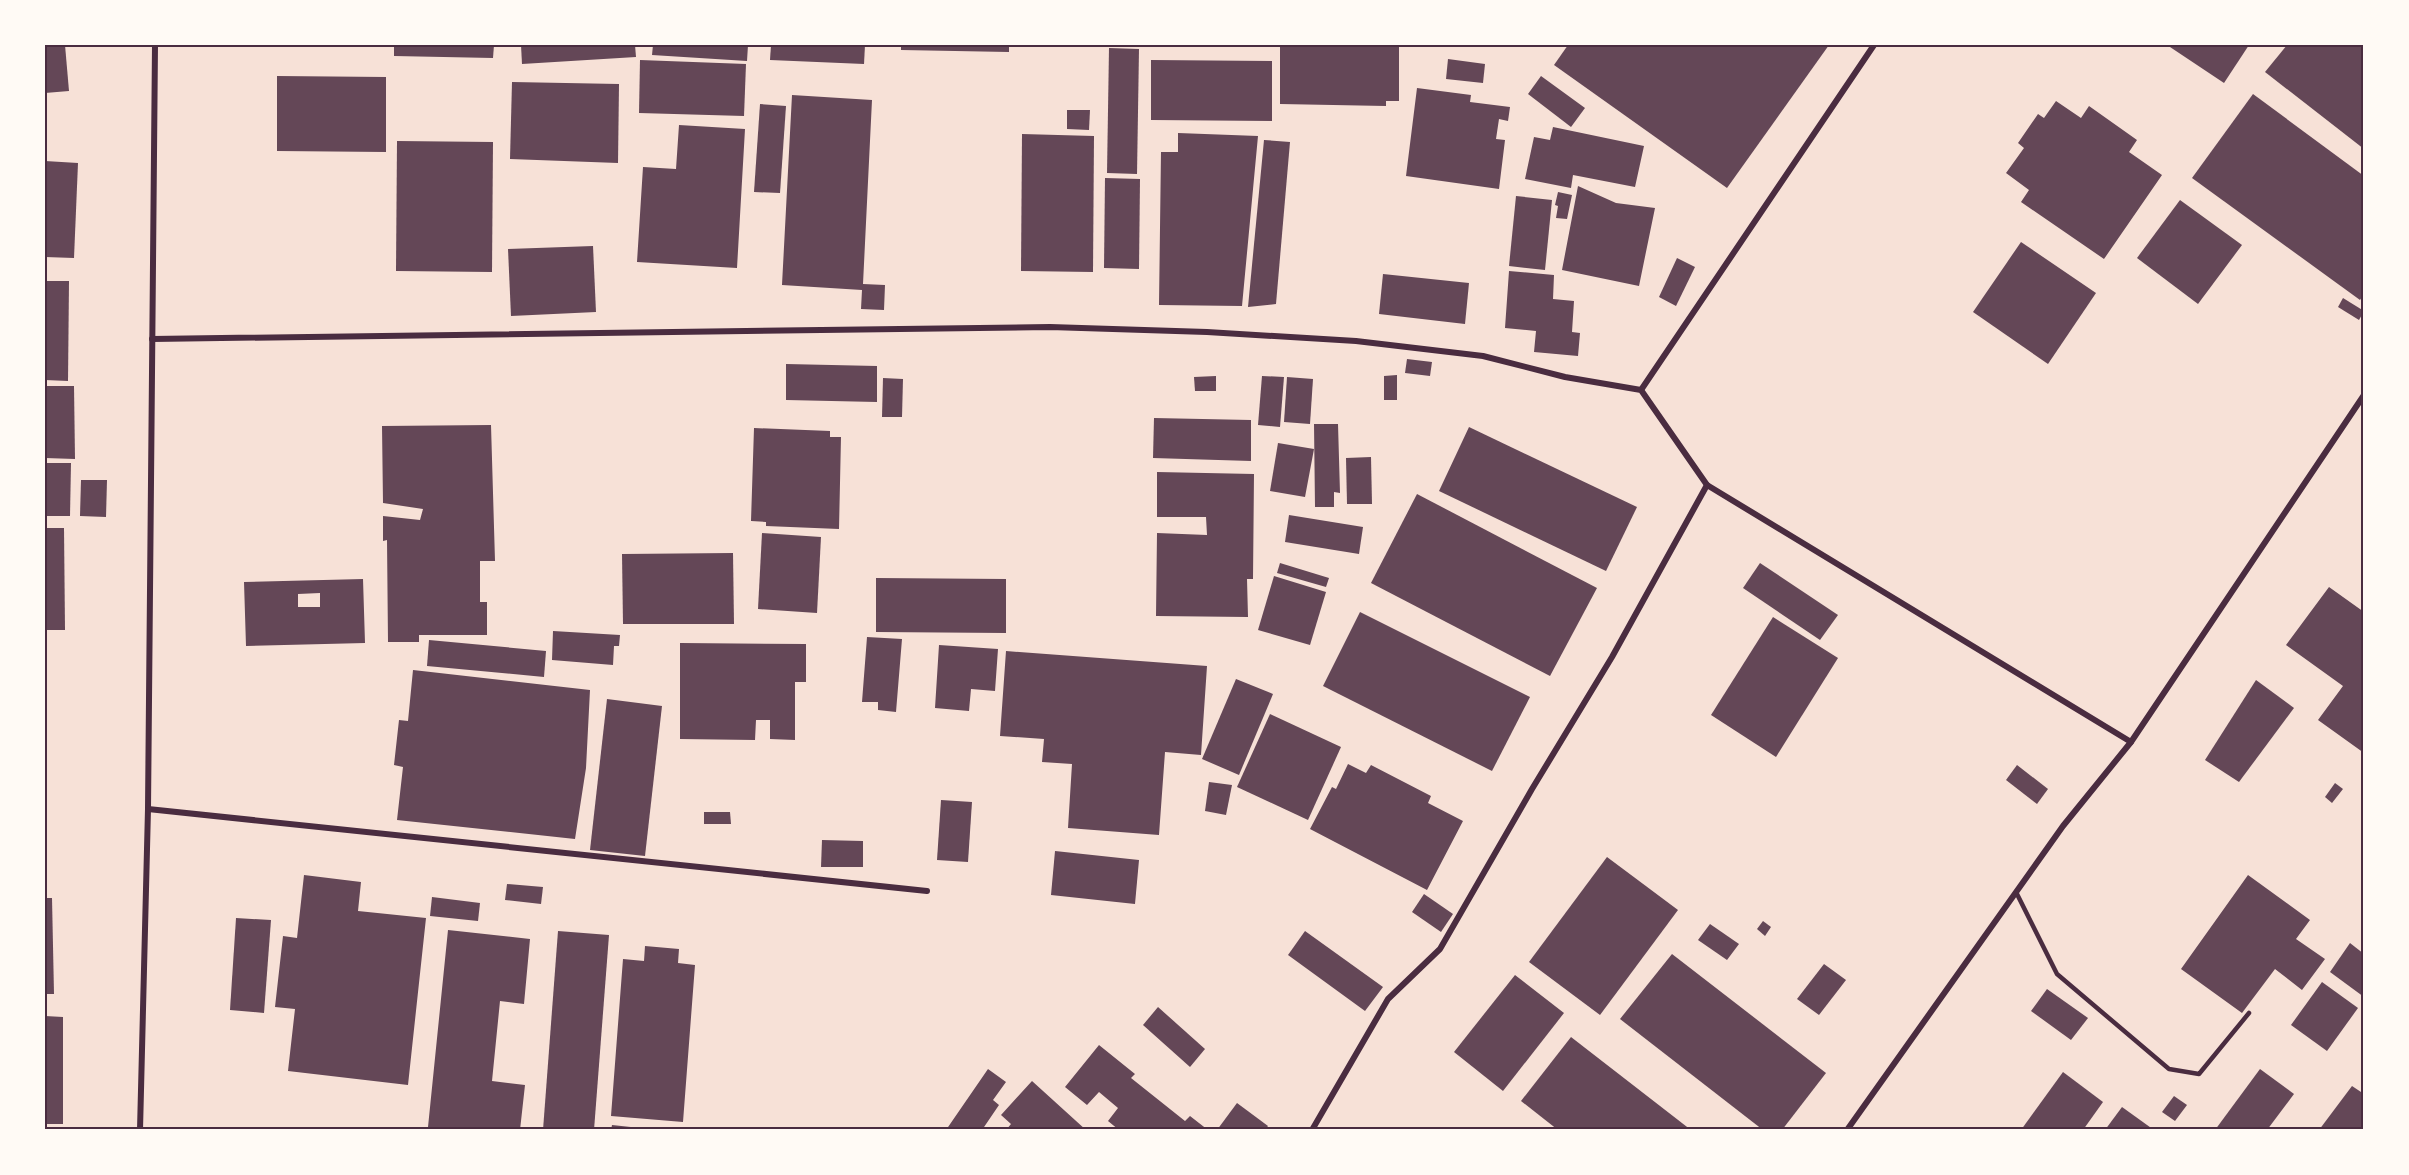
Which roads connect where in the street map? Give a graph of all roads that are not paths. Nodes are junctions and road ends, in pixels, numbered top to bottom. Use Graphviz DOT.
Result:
graph roads {
  1 [pos="155,45"];
  2 [pos="1874,45"];
  3 [pos="152,339"];
  4 [pos="1641,390"];
  5 [pos="2364,394"];
  6 [pos="1707,484"];
  7 [pos="2131,742"];
  8 [pos="148,809"];
  9 [pos="927,891"];
  10 [pos="2016,892"];
  11 [pos="2249,1013"];
  12 [pos="140,1130"];
  13 [pos="1312,1130"];
  14 [pos="1847,1130"];
  1 -- 3 [label="street"];
  2 -- 4 [label="street"];
  3 -- 4 [label="street"];
  3 -- 8 [label="street"];
  4 -- 6 [label="street"];
  5 -- 7 [label="street"];
  6 -- 7 [label="street"];
  6 -- 13 [label="street"];
  7 -- 10 [label="street"];
  8 -- 9 [label="street"];
  8 -- 12 [label="street"];
  10 -- 11 [label="lane"];
  10 -- 14 [label="street"];
}
